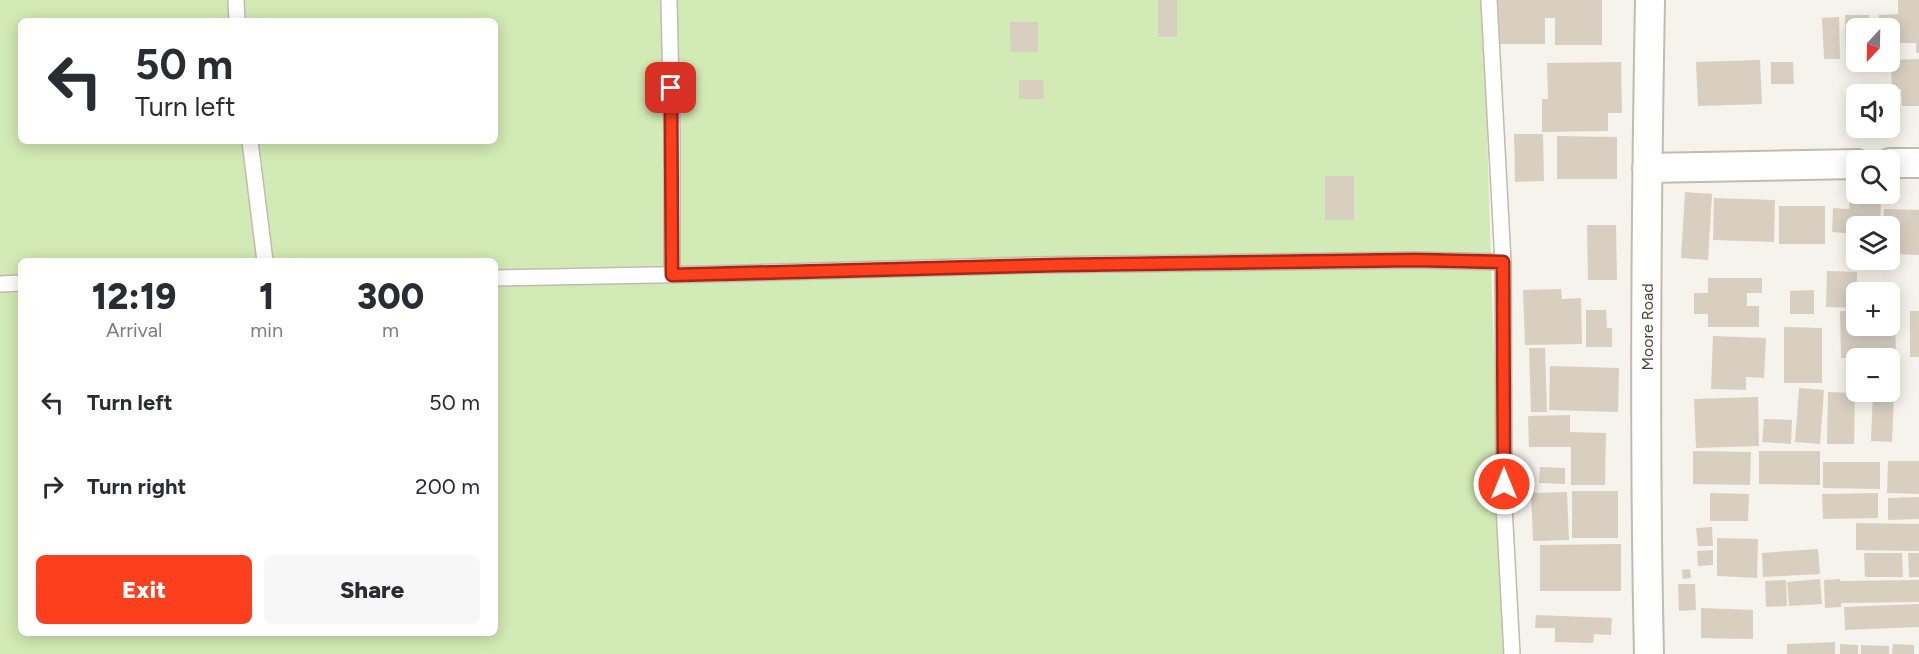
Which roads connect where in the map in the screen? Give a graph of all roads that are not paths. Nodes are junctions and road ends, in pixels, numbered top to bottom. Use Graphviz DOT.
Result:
graph roads {
  1 [pos="236,0"];
  2 [pos="669,0"];
  3 [pos="1489,0"];
  4 [pos="1650,0"];
  5 [pos="237,18"];
  6 [pos="250,144"];
  7 [pos="1900,163"];
  8 [pos="1919,163"];
  9 [pos="1846,164"];
  10 [pos="1647,168"];
  11 [pos="265,258"];
  12 [pos="1503,262"];
  13 [pos="672,275"];
  14 [pos="498,278"];
  15 [pos="18,283"];
  16 [pos="0,284"];
  17 [pos="1512,654"];
  18 [pos="1649,654"];
  1 -- 5 [label="lane"];
  2 -- 13 [label="lane"];
  3 -- 12 [label="lane"];
  4 -- 10 [label="street, Moore Road"];
  6 -- 11 [label="lane"];
  7 -- 8 [label="street"];
  9 -- 10 [label="street"];
  10 -- 18 [label="street, Moore Road"];
  12 -- 13 [label="lane"];
  12 -- 17 [label="lane"];
  13 -- 14 [label="lane"];
  15 -- 16 [label="lane"];
}
